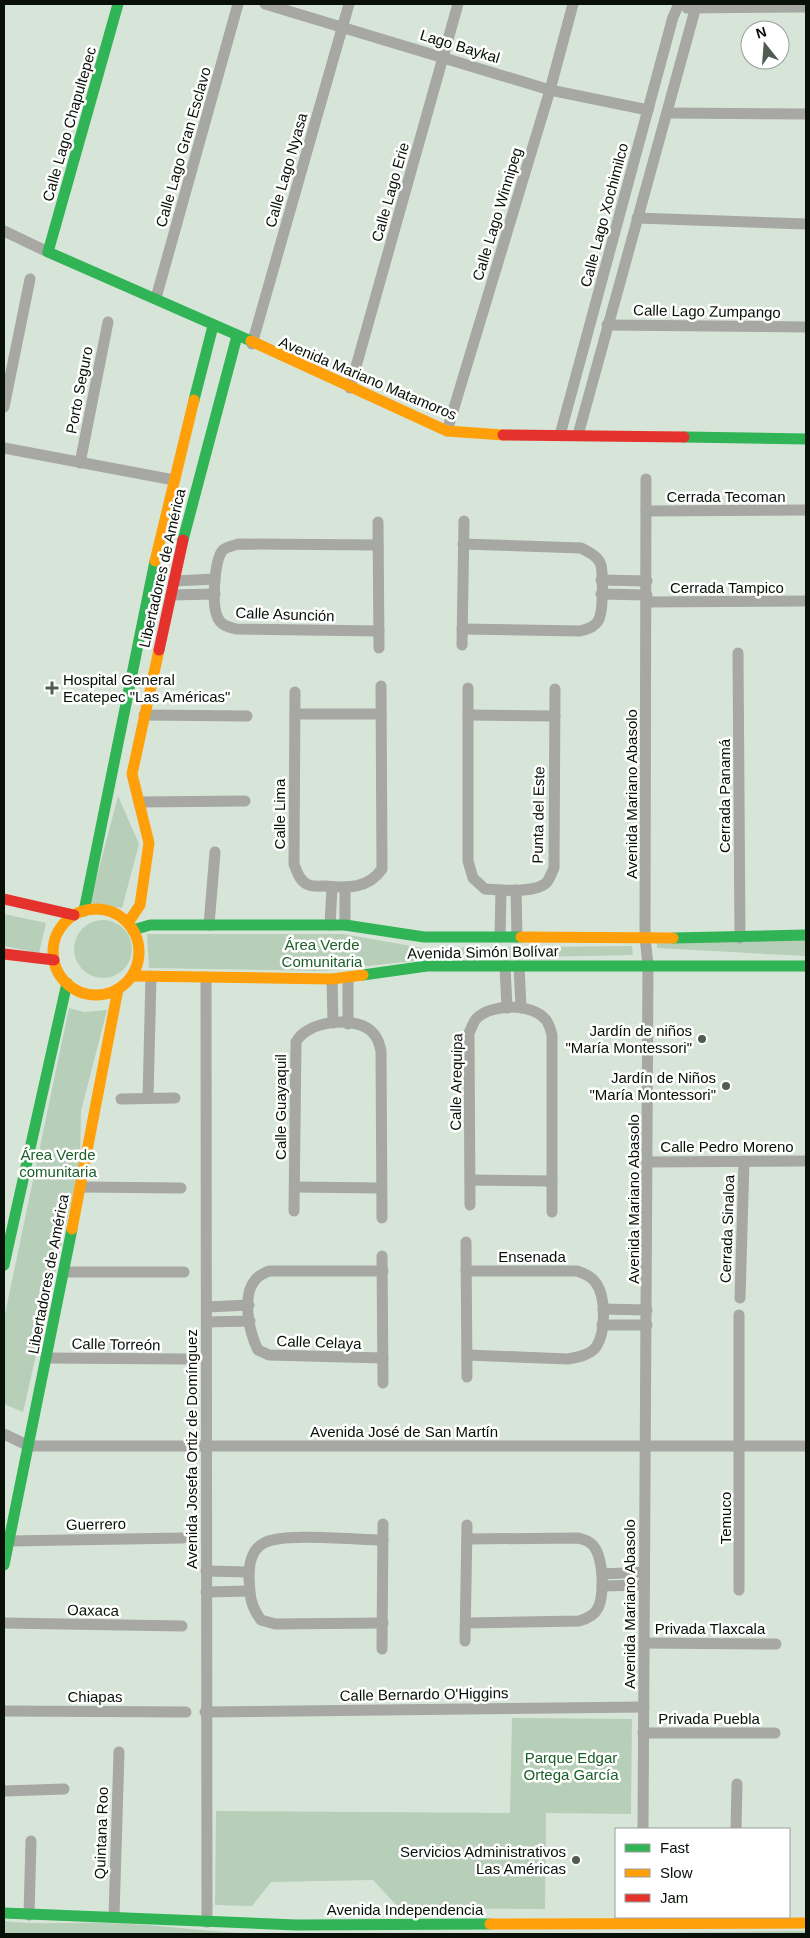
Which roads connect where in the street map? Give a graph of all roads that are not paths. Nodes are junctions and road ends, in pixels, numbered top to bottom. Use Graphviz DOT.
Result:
graph roads {
  1 [pos="118,4"];
  2 [pos="238,4"];
  3 [pos="265,4"];
  4 [pos="349,4"];
  5 [pos="458,4"];
  6 [pos="573,4"];
  7 [pos="679,5"];
  8 [pos="806,7"];
  9 [pos="695,10"];
  10 [pos="343,26"];
  11 [pos="444,56"];
  12 [pos="550,90"];
  13 [pos="648,110"];
  14 [pos="667,113"];
  15 [pos="806,114"];
  16 [pos="637,218"];
  17 [pos="806,224"];
  18 [pos="4,231"];
  19 [pos="48,252"];
  20 [pos="30,279"];
  21 [pos="156,298"];
  22 [pos="108,322"];
  23 [pos="607,325"];
  24 [pos="213,326"];
  25 [pos="806,327"];
  26 [pos="236,336"];
  27 [pos="252,344"];
  28 [pos="350,388"];
  29 [pos="4,407"];
  30 [pos="446,431"];
  31 [pos="560,435"];
  32 [pos="578,435"];
  33 [pos="806,440"];
  34 [pos="4,448"];
  35 [pos="80,463"];
  36 [pos="646,479"];
  37 [pos="174,480"];
  38 [pos="806,510"];
  39 [pos="646,511"];
  40 [pos="464,521"];
  41 [pos="378,522"];
  42 [pos="463,544"];
  43 [pos="378,545"];
  44 [pos="215,579"];
  45 [pos="601,580"];
  46 [pos="174,581"];
  47 [pos="647,581"];
  48 [pos="215,594"];
  49 [pos="601,594"];
  50 [pos="171,595"];
  51 [pos="647,598"];
  52 [pos="806,601"];
  53 [pos="462,628"];
  54 [pos="379,631"];
  55 [pos="462,645"];
  56 [pos="379,648"];
  57 [pos="738,653"];
  58 [pos="381,686"];
  59 [pos="468,688"];
  60 [pos="555,689"];
  61 [pos="295,692"];
  62 [pos="294,714"];
  63 [pos="381,714"];
  64 [pos="144,715"];
  65 [pos="468,715"];
  66 [pos="247,716"];
  67 [pos="555,716"];
  68 [pos="244,801"];
  69 [pos="139,802"];
  70 [pos="215,852"];
  71 [pos="332,887"];
  72 [pos="345,887"];
  73 [pos="501,890"];
  74 [pos="516,890"];
  75 [pos="4,899"];
  76 [pos="79,913"];
  77 [pos="210,925"];
  78 [pos="330,925"];
  79 [pos="345,925"];
  80 [pos="131,926"];
  81 [pos="806,935"];
  82 [pos="500,937"];
  83 [pos="517,937"];
  84 [pos="645,937"];
  85 [pos="740,938"];
  86 [pos="4,954"];
  87 [pos="54,960"];
  88 [pos="648,965"];
  89 [pos="505,966"];
  90 [pos="519,966"];
  91 [pos="806,966"];
  92 [pos="132,976"];
  93 [pos="151,976"];
  94 [pos="206,977"];
  95 [pos="332,978"];
  96 [pos="348,978"];
  97 [pos="67,983"];
  98 [pos="118,989"];
  99 [pos="507,1008"];
  100 [pos="521,1008"];
  101 [pos="333,1023"];
  102 [pos="348,1024"];
  103 [pos="148,1098"];
  104 [pos="175,1098"];
  105 [pos="121,1099"];
  106 [pos="744,1161"];
  107 [pos="806,1161"];
  108 [pos="648,1162"];
  109 [pos="470,1180"];
  110 [pos="552,1181"];
  111 [pos="81,1187"];
  112 [pos="295,1187"];
  113 [pos="181,1188"];
  114 [pos="381,1188"];
  115 [pos="470,1205"];
  116 [pos="294,1211"];
  117 [pos="552,1212"];
  118 [pos="382,1218"];
  119 [pos="466,1242"];
  120 [pos="382,1256"];
  121 [pos="4,1265"];
  122 [pos="466,1271"];
  123 [pos="64,1272"];
  124 [pos="184,1272"];
  125 [pos="383,1272"];
  126 [pos="740,1298"];
  127 [pos="249,1305"];
  128 [pos="207,1307"];
  129 [pos="603,1309"];
  130 [pos="647,1310"];
  131 [pos="739,1315"];
  132 [pos="250,1321"];
  133 [pos="207,1322"];
  134 [pos="602,1325"];
  135 [pos="647,1325"];
  136 [pos="467,1355"];
  137 [pos="47,1358"];
  138 [pos="383,1358"];
  139 [pos="186,1359"];
  140 [pos="467,1377"];
  141 [pos="383,1383"];
  142 [pos="4,1434"];
  143 [pos="29,1446"];
  144 [pos="207,1446"];
  145 [pos="645,1446"];
  146 [pos="740,1446"];
  147 [pos="806,1446"];
  148 [pos="383,1524"];
  149 [pos="467,1525"];
  150 [pos="183,1538"];
  151 [pos="467,1539"];
  152 [pos="383,1540"];
  153 [pos="9,1541"];
  154 [pos="4,1565"];
  155 [pos="206,1571"];
  156 [pos="249,1572"];
  157 [pos="644,1572"];
  158 [pos="602,1574"];
  159 [pos="644,1585"];
  160 [pos="602,1586"];
  161 [pos="250,1590"];
  162 [pos="739,1590"];
  163 [pos="206,1592"];
  164 [pos="4,1623"];
  165 [pos="383,1623"];
  166 [pos="466,1623"];
  167 [pos="182,1626"];
  168 [pos="465,1640"];
  169 [pos="644,1643"];
  170 [pos="776,1644"];
  171 [pos="382,1650"];
  172 [pos="644,1707"];
  173 [pos="4,1711"];
  174 [pos="186,1712"];
  175 [pos="205,1712"];
  176 [pos="643,1733"];
  177 [pos="775,1733"];
  178 [pos="119,1752"];
  179 [pos="737,1784"];
  180 [pos="64,1788"];
  181 [pos="4,1791"];
  182 [pos="643,1828"];
  183 [pos="736,1828"];
  184 [pos="31,1841"];
  185 [pos="4,1913"];
  186 [pos="29,1916"];
  187 [pos="114,1916"];
  188 [pos="734,1920"];
  189 [pos="207,1922"];
  190 [pos="806,1923"];
  191 [pos="642,1925"];
  1 -- 19 [label="main road, Calle Lago Chapultepec"];
  2 -- 21 [label="street, Calle Lago Gran Esclavo"];
  3 -- 10 [label="street, Lago Baykal"];
  4 -- 10 [label="street, Calle Lago Nyasa"];
  5 -- 11 [label="street, Calle Lago Erie"];
  6 -- 12 [label="street, Calle Lago Winnipeg"];
  7 -- 9 [label="street"];
  7 -- 13 [label="street, Calle Lago Xochimilco"];
  8 -- 9 [label="street"];
  9 -- 14 [label="street"];
  10 -- 11 [label="street, Lago Baykal"];
  10 -- 27 [label="street, Calle Lago Nyasa"];
  11 -- 12 [label="street, Lago Baykal"];
  11 -- 28 [label="street, Calle Lago Erie"];
  12 -- 13 [label="street, Lago Baykal"];
  12 -- 30 [label="street, Calle Lago Winnipeg"];
  13 -- 31 [label="street, Calle Lago Xochimilco"];
  14 -- 15 [label="street"];
  14 -- 16 [label="street"];
  16 -- 17 [label="street"];
  16 -- 23 [label="street"];
  18 -- 19 [label="street, Avenida Mariano Matamoros"];
  19 -- 21 [label="main road, Avenida Mariano Matamoros"];
  20 -- 29 [label="street"];
  21 -- 24 [label="main road, Avenida Mariano Matamoros"];
  22 -- 35 [label="street, Porto Seguro"];
  23 -- 25 [label="street, Calle Lago Zumpango"];
  23 -- 32 [label="street"];
  24 -- 26 [label="main road, Avenida Mariano Matamoros"];
  24 -- 37 [label="main road, Libertadores de América"];
  26 -- 27 [label="main road, Avenida Mariano Matamoros"];
  26 -- 46 [label="main road, Libertadores de América"];
  27 -- 28 [label="main road, Avenida Mariano Matamoros"];
  28 -- 30 [label="main road, Avenida Mariano Matamoros"];
  30 -- 31 [label="main road, Avenida Mariano Matamoros"];
  31 -- 32 [label="main road, Avenida Mariano Matamoros"];
  32 -- 33 [label="main road, Avenida Mariano Matamoros"];
  34 -- 35 [label="street"];
  35 -- 37 [label="street"];
  36 -- 39 [label="street, Avenida Mariano Abasolo"];
  37 -- 76 [label="main road, Libertadores de América"];
  38 -- 39 [label="street, Cerrada Tecoman"];
  39 -- 47 [label="street, Avenida Mariano Abasolo"];
  40 -- 42 [label="street"];
  41 -- 43 [label="street"];
  42 -- 45 [label="street"];
  42 -- 53 [label="street"];
  43 -- 44 [label="street, Calle Asunción"];
  43 -- 54 [label="street"];
  44 -- 46 [label="street"];
  44 -- 48 [label="street, Calle Asunción"];
  45 -- 47 [label="street"];
  45 -- 49 [label="street"];
  46 -- 50 [label="main road, Libertadores de América"];
  47 -- 51 [label="street, Avenida Mariano Abasolo"];
  48 -- 50 [label="street, Calle Asunción"];
  48 -- 54 [label="street, Calle Asunción"];
  49 -- 51 [label="street, Cerrada Tampico"];
  49 -- 53 [label="street"];
  50 -- 64 [label="main road, Libertadores de América"];
  51 -- 52 [label="street, Cerrada Tampico"];
  51 -- 84 [label="street, Avenida Mariano Abasolo"];
  53 -- 55 [label="street"];
  54 -- 56 [label="street"];
  57 -- 85 [label="street, Cerrada Panamá"];
  58 -- 63 [label="street, Calle Lima"];
  59 -- 65 [label="street, Punta del Este"];
  60 -- 67 [label="street, Punta del Este"];
  61 -- 62 [label="street, Calle Lima"];
  62 -- 63 [label="street"];
  62 -- 71 [label="street, Calle Lima"];
  63 -- 72 [label="street, Calle Lima"];
  64 -- 66 [label="street"];
  64 -- 69 [label="main road, Libertadores de América"];
  65 -- 67 [label="street"];
  65 -- 73 [label="street, Punta del Este"];
  67 -- 74 [label="street, Punta del Este"];
  68 -- 69 [label="street"];
  69 -- 80 [label="main road, Libertadores de América"];
  70 -- 77 [label="street"];
  71 -- 72 [label="street, Calle Lima"];
  71 -- 78 [label="street"];
  72 -- 79 [label="street"];
  73 -- 74 [label="street, Punta del Este"];
  73 -- 82 [label="street"];
  74 -- 83 [label="street"];
  75 -- 76 [label="main road"];
  76 -- 80 [label="main road"];
  76 -- 87 [label="main road"];
  77 -- 78 [label="main road, Avenida Simón Bolívar"];
  77 -- 80 [label="main road, Avenida Simón Bolívar"];
  78 -- 79 [label="main road, Avenida Simón Bolívar"];
  79 -- 82 [label="main road, Avenida Simón Bolívar"];
  80 -- 92 [label="main road"];
  81 -- 85 [label="main road, Avenida Simón Bolívar"];
  82 -- 83 [label="main road, Avenida Simón Bolívar"];
  83 -- 84 [label="main road, Avenida Simón Bolívar"];
  84 -- 85 [label="main road, Avenida Simón Bolívar"];
  84 -- 88 [label="street, Avenida Mariano Abasolo"];
  86 -- 87 [label="main road"];
  87 -- 97 [label="main road"];
  88 -- 90 [label="main road, Avenida Simón Bolívar"];
  88 -- 91 [label="main road, Avenida Simón Bolívar"];
  88 -- 108 [label="street, Avenida Mariano Abasolo"];
  89 -- 90 [label="main road, Avenida Simón Bolívar"];
  89 -- 96 [label="main road, Avenida Simón Bolívar"];
  89 -- 99 [label="street"];
  90 -- 100 [label="street"];
  92 -- 93 [label="main road, Avenida Simón Bolívar"];
  92 -- 98 [label="main road"];
  93 -- 94 [label="main road, Avenida Simón Bolívar"];
  93 -- 103 [label="street"];
  94 -- 95 [label="main road, Avenida Simón Bolívar"];
  94 -- 128 [label="street, Avenida Josefa Ortiz de Domínguez"];
  95 -- 96 [label="main road, Avenida Simón Bolívar"];
  95 -- 101 [label="street"];
  96 -- 102 [label="street"];
  97 -- 98 [label="main road"];
  97 -- 121 [label="main road"];
  98 -- 111 [label="main road, Libertadores de América"];
  99 -- 100 [label="street, Calle Arequipa"];
  99 -- 109 [label="street, Calle Arequipa"];
  100 -- 110 [label="street, Calle Arequipa"];
  101 -- 102 [label="street, Calle Guayaquil"];
  101 -- 112 [label="street, Calle Guayaquil"];
  102 -- 114 [label="street, Calle Guayaquil"];
  103 -- 104 [label="street"];
  103 -- 105 [label="street"];
  106 -- 107 [label="street, Calle Pedro Moreno"];
  106 -- 108 [label="street, Calle Pedro Moreno"];
  106 -- 126 [label="street, Cerrada Sinaloa"];
  108 -- 130 [label="street, Avenida Mariano Abasolo"];
  109 -- 110 [label="street"];
  109 -- 115 [label="street, Calle Arequipa"];
  110 -- 117 [label="street, Calle Arequipa"];
  111 -- 113 [label="street"];
  111 -- 123 [label="main road, Libertadores de América"];
  112 -- 114 [label="street"];
  112 -- 116 [label="street, Calle Guayaquil"];
  114 -- 118 [label="street, Calle Guayaquil"];
  119 -- 122 [label="street"];
  120 -- 125 [label="street, Calle Celaya"];
  122 -- 129 [label="street, Ensenada"];
  122 -- 136 [label="street"];
  123 -- 124 [label="street"];
  123 -- 137 [label="main road, Libertadores de América"];
  125 -- 127 [label="street, Calle Celaya"];
  125 -- 138 [label="street, Calle Celaya"];
  127 -- 128 [label="street"];
  127 -- 132 [label="street, Calle Celaya"];
  128 -- 133 [label="street, Avenida Josefa Ortiz de Domínguez"];
  129 -- 130 [label="street"];
  129 -- 134 [label="street, Ensenada"];
  130 -- 135 [label="street, Avenida Mariano Abasolo"];
  131 -- 146 [label="street, Temuco"];
  132 -- 133 [label="street"];
  132 -- 138 [label="street, Calle Celaya"];
  133 -- 144 [label="street, Avenida Josefa Ortiz de Domínguez"];
  134 -- 135 [label="street"];
  134 -- 136 [label="street, Ensenada"];
  135 -- 145 [label="street, Avenida Mariano Abasolo"];
  136 -- 140 [label="street"];
  137 -- 139 [label="street, Calle Torreón"];
  137 -- 143 [label="main road, Libertadores de América"];
  138 -- 141 [label="street, Calle Celaya"];
  142 -- 143 [label="street, Avenida José de San Martín"];
  143 -- 144 [label="street, Avenida José de San Martín"];
  143 -- 153 [label="main road, Libertadores de América"];
  144 -- 145 [label="street, Avenida José de San Martín"];
  144 -- 155 [label="street, Avenida Josefa Ortiz de Domínguez"];
  145 -- 146 [label="street, Avenida José de San Martín"];
  145 -- 157 [label="street, Avenida Mariano Abasolo"];
  146 -- 147 [label="street, Avenida José de San Martín"];
  146 -- 162 [label="street, Temuco"];
  148 -- 152 [label="street"];
  149 -- 151 [label="street"];
  150 -- 153 [label="street, Guerrero"];
  151 -- 158 [label="street"];
  151 -- 166 [label="street"];
  152 -- 156 [label="street"];
  152 -- 165 [label="street"];
  153 -- 154 [label="main road, Libertadores de América"];
  155 -- 156 [label="street"];
  155 -- 163 [label="street, Avenida Josefa Ortiz de Domínguez"];
  156 -- 161 [label="street"];
  157 -- 158 [label="street"];
  157 -- 159 [label="street, Avenida Mariano Abasolo"];
  158 -- 160 [label="street"];
  159 -- 160 [label="street"];
  159 -- 169 [label="street, Avenida Mariano Abasolo"];
  160 -- 166 [label="street"];
  161 -- 163 [label="street"];
  161 -- 165 [label="street"];
  163 -- 175 [label="street, Avenida Josefa Ortiz de Domínguez"];
  164 -- 167 [label="street, Oaxaca"];
  165 -- 171 [label="street"];
  166 -- 168 [label="street"];
  169 -- 170 [label="street, Privada Tlaxcala"];
  169 -- 172 [label="street, Avenida Mariano Abasolo"];
  172 -- 175 [label="street, Calle Bernardo O'Higgins"];
  172 -- 176 [label="street, Avenida Mariano Abasolo"];
  173 -- 174 [label="street, Chiapas"];
  175 -- 189 [label="street, Avenida Josefa Ortiz de Domínguez"];
  176 -- 177 [label="street, Privada Puebla"];
  176 -- 182 [label="street, Avenida Mariano Abasolo"];
  178 -- 187 [label="street, Quintana Roo"];
  179 -- 183 [label="street"];
  180 -- 181 [label="street"];
  184 -- 186 [label="street"];
  185 -- 186 [label="main road, Avenida Independencia"];
  186 -- 187 [label="main road, Avenida Independencia"];
  187 -- 189 [label="main road, Avenida Independencia"];
  188 -- 190 [label="main road, Avenida Independencia"];
  188 -- 191 [label="main road, Avenida Independencia"];
  189 -- 191 [label="main road, Avenida Independencia"];
}
